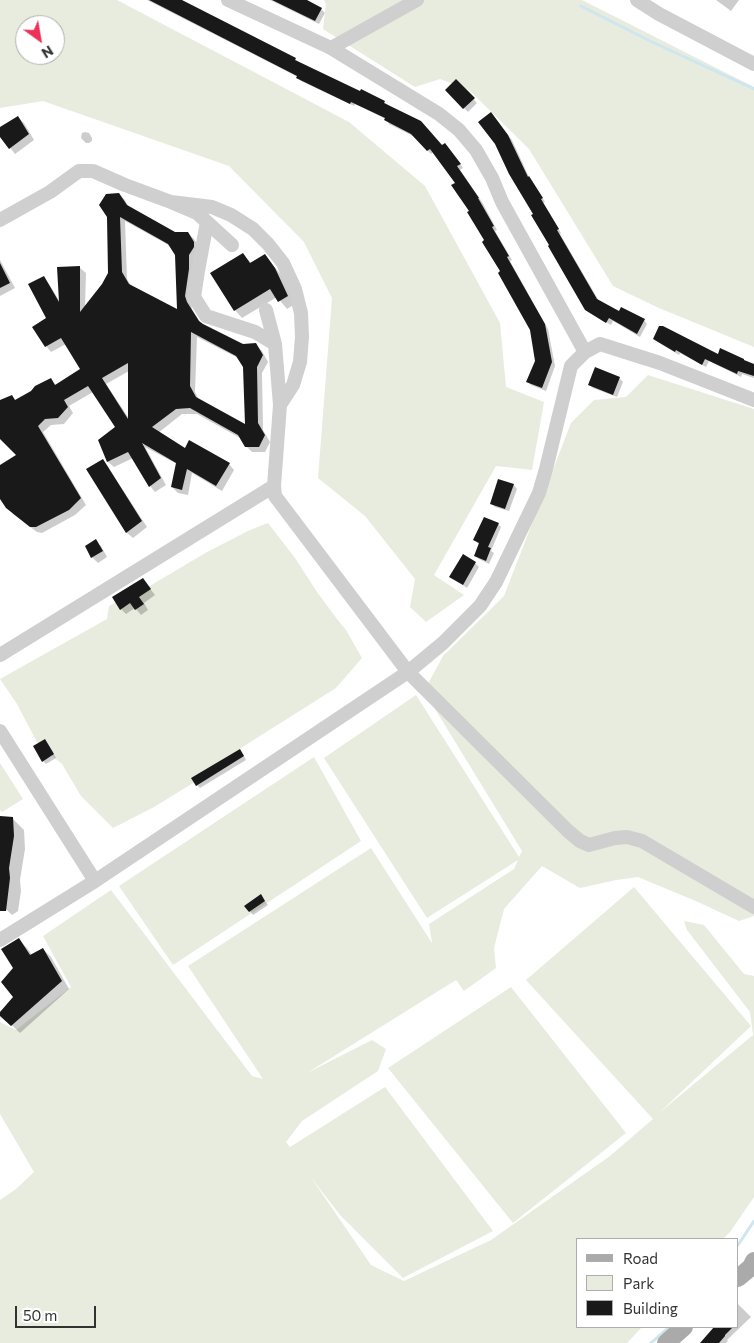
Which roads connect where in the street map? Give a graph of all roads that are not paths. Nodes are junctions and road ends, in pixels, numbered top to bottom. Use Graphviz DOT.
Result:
graph roads {
  1 [pos="228,0"];
  2 [pos="417,0"];
  3 [pos="637,0"];
  4 [pos="331,48"];
  5 [pos="754,64"];
  6 [pos="171,202"];
  7 [pos="0,220"];
  8 [pos="207,222"];
  9 [pos="232,246"];
  10 [pos="266,310"];
  11 [pos="275,344"];
  12 [pos="585,352"];
  13 [pos="754,400"];
  14 [pos="280,405"];
  15 [pos="274,486"];
  16 [pos="0,655"];
  17 [pos="408,672"];
  18 [pos="0,731"];
  19 [pos="95,882"];
  20 [pos="754,907"];
  21 [pos="0,940"];
  22 [pos="754,1261"];
  23 [pos="739,1277"];
  24 [pos="683,1328"];
  25 [pos="666,1343"];
  1 -- 4 [label="street"];
  2 -- 4 [label="street"];
  3 -- 5 [label="street"];
  4 -- 12 [label="street"];
  6 -- 7 [label="street"];
  6 -- 8 [label="street"];
  6 -- 14 [label="street"];
  8 -- 9 [label="street"];
  8 -- 11 [label="street"];
  10 -- 11 [label="street"];
  11 -- 14 [label="street"];
  12 -- 13 [label="street"];
  12 -- 17 [label="street"];
  14 -- 15 [label="street"];
  15 -- 16 [label="street"];
  15 -- 17 [label="street"];
  17 -- 19 [label="street"];
  17 -- 20 [label="street"];
  18 -- 19 [label="street"];
  19 -- 21 [label="street"];
  22 -- 23 [label="main road"];
  24 -- 25 [label="main road"];
}
